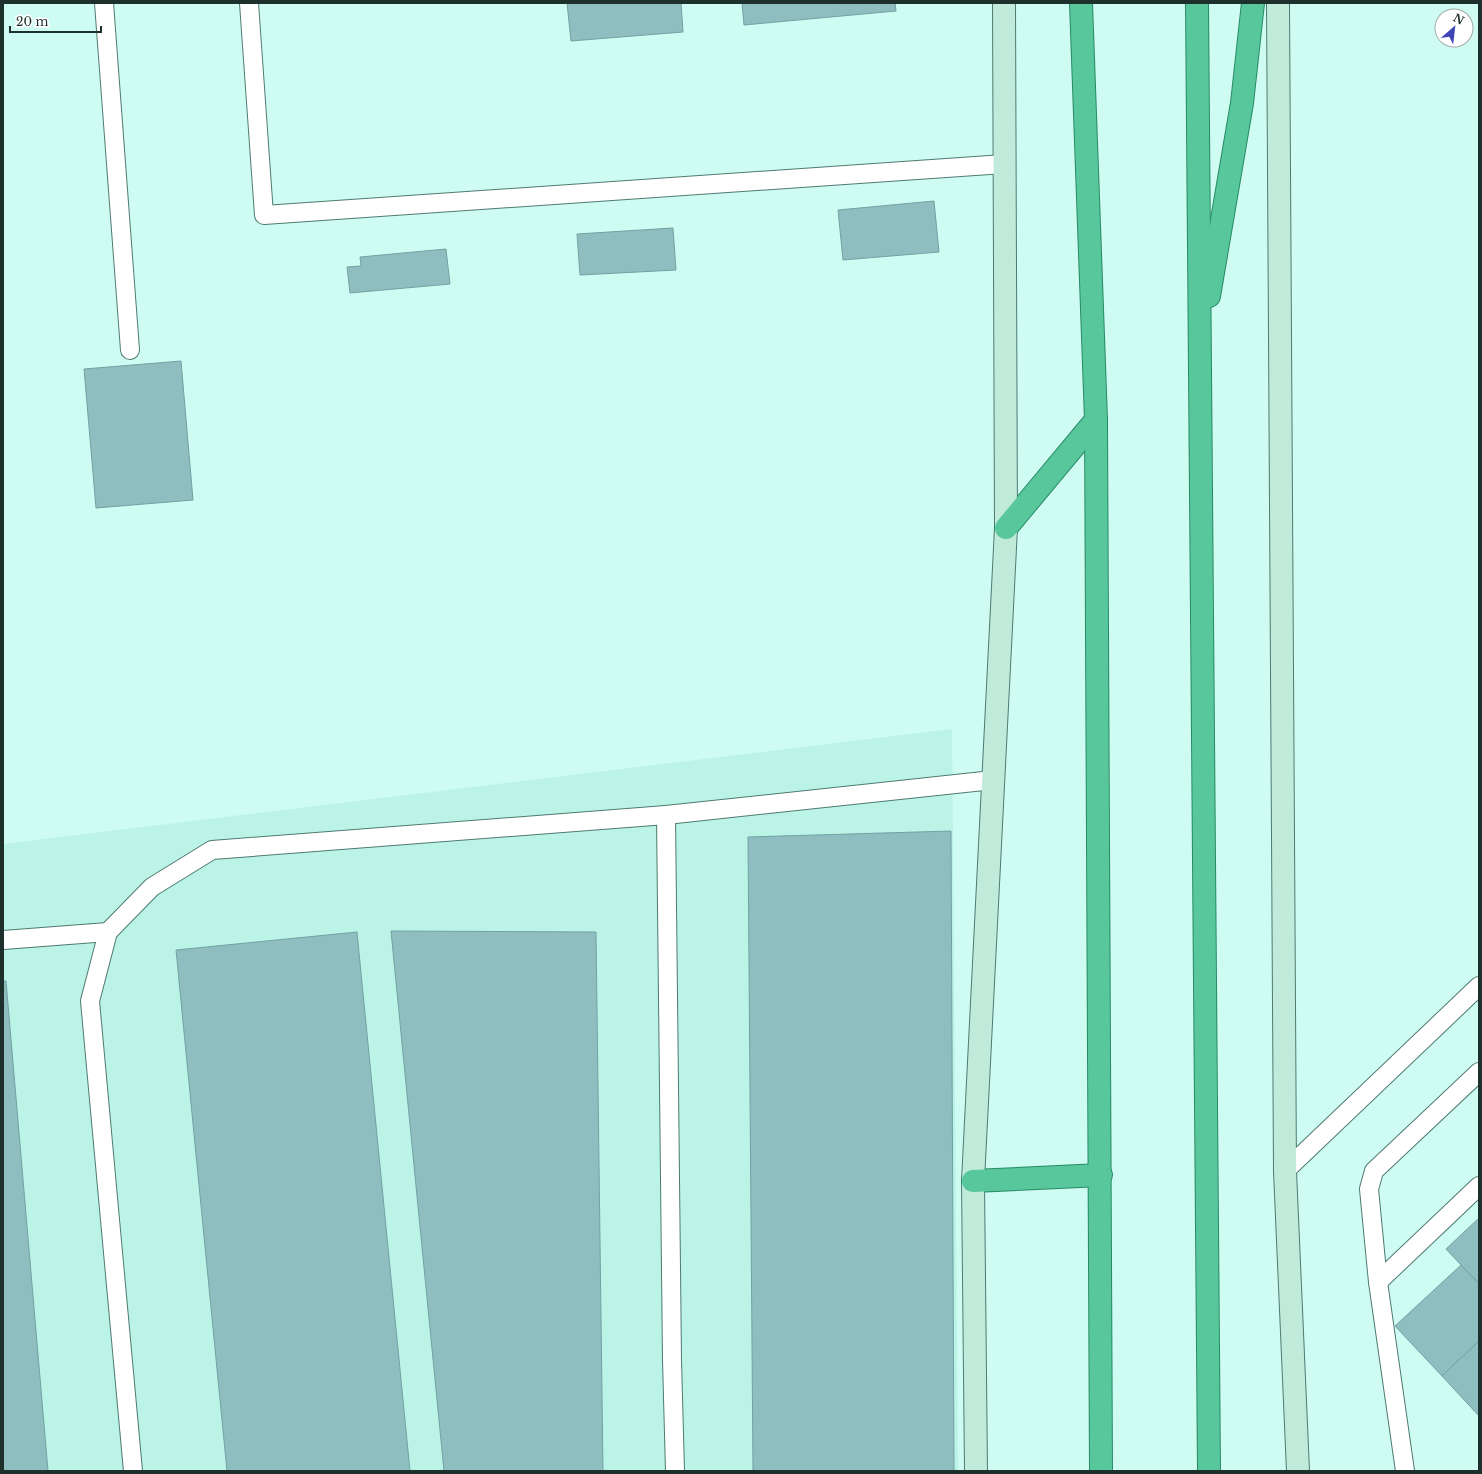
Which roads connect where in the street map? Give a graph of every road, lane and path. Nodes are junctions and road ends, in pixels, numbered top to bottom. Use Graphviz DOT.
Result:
graph roads {
  1 [pos="104,3"];
  2 [pos="248,3"];
  3 [pos="1004,3"];
  4 [pos="1081,3"];
  5 [pos="1197,3"];
  6 [pos="1253,3"];
  7 [pos="1278,3"];
  8 [pos="1004,164"];
  9 [pos="130,350"];
  10 [pos="1199,352"];
  11 [pos="1096,420"];
  12 [pos="1006,528"];
  13 [pos="993,780"];
  14 [pos="666,814"];
  15 [pos="108,932"];
  16 [pos="3,940"];
  17 [pos="1479,986"];
  18 [pos="1478,1075"];
  19 [pos="1285,1172"];
  20 [pos="1101,1175"];
  21 [pos="973,1181"];
  22 [pos="1479,1186"];
  23 [pos="1378,1282"];
  24 [pos="133,1471"];
  25 [pos="675,1471"];
  26 [pos="976,1471"];
  27 [pos="1101,1471"];
  28 [pos="1209,1471"];
  29 [pos="1298,1471"];
  30 [pos="1405,1471"];
  1 -- 9 [label="lane"];
  2 -- 8 [label="lane"];
  3 -- 8 [label="main road"];
  4 -- 11 [label="highway"];
  5 -- 10 [label="highway"];
  6 -- 10 [label="highway"];
  7 -- 19 [label="main road"];
  8 -- 12 [label="main road"];
  10 -- 28 [label="highway"];
  11 -- 12 [label="highway"];
  11 -- 20 [label="highway"];
  12 -- 13 [label="main road"];
  13 -- 14 [label="lane"];
  13 -- 21 [label="main road"];
  14 -- 15 [label="lane"];
  14 -- 25 [label="lane"];
  15 -- 16 [label="lane"];
  15 -- 24 [label="lane"];
  17 -- 19 [label="lane"];
  18 -- 23 [label="lane"];
  19 -- 29 [label="main road"];
  20 -- 21 [label="highway"];
  20 -- 27 [label="highway"];
  21 -- 26 [label="main road"];
  22 -- 23 [label="lane"];
  23 -- 30 [label="lane"];
}
